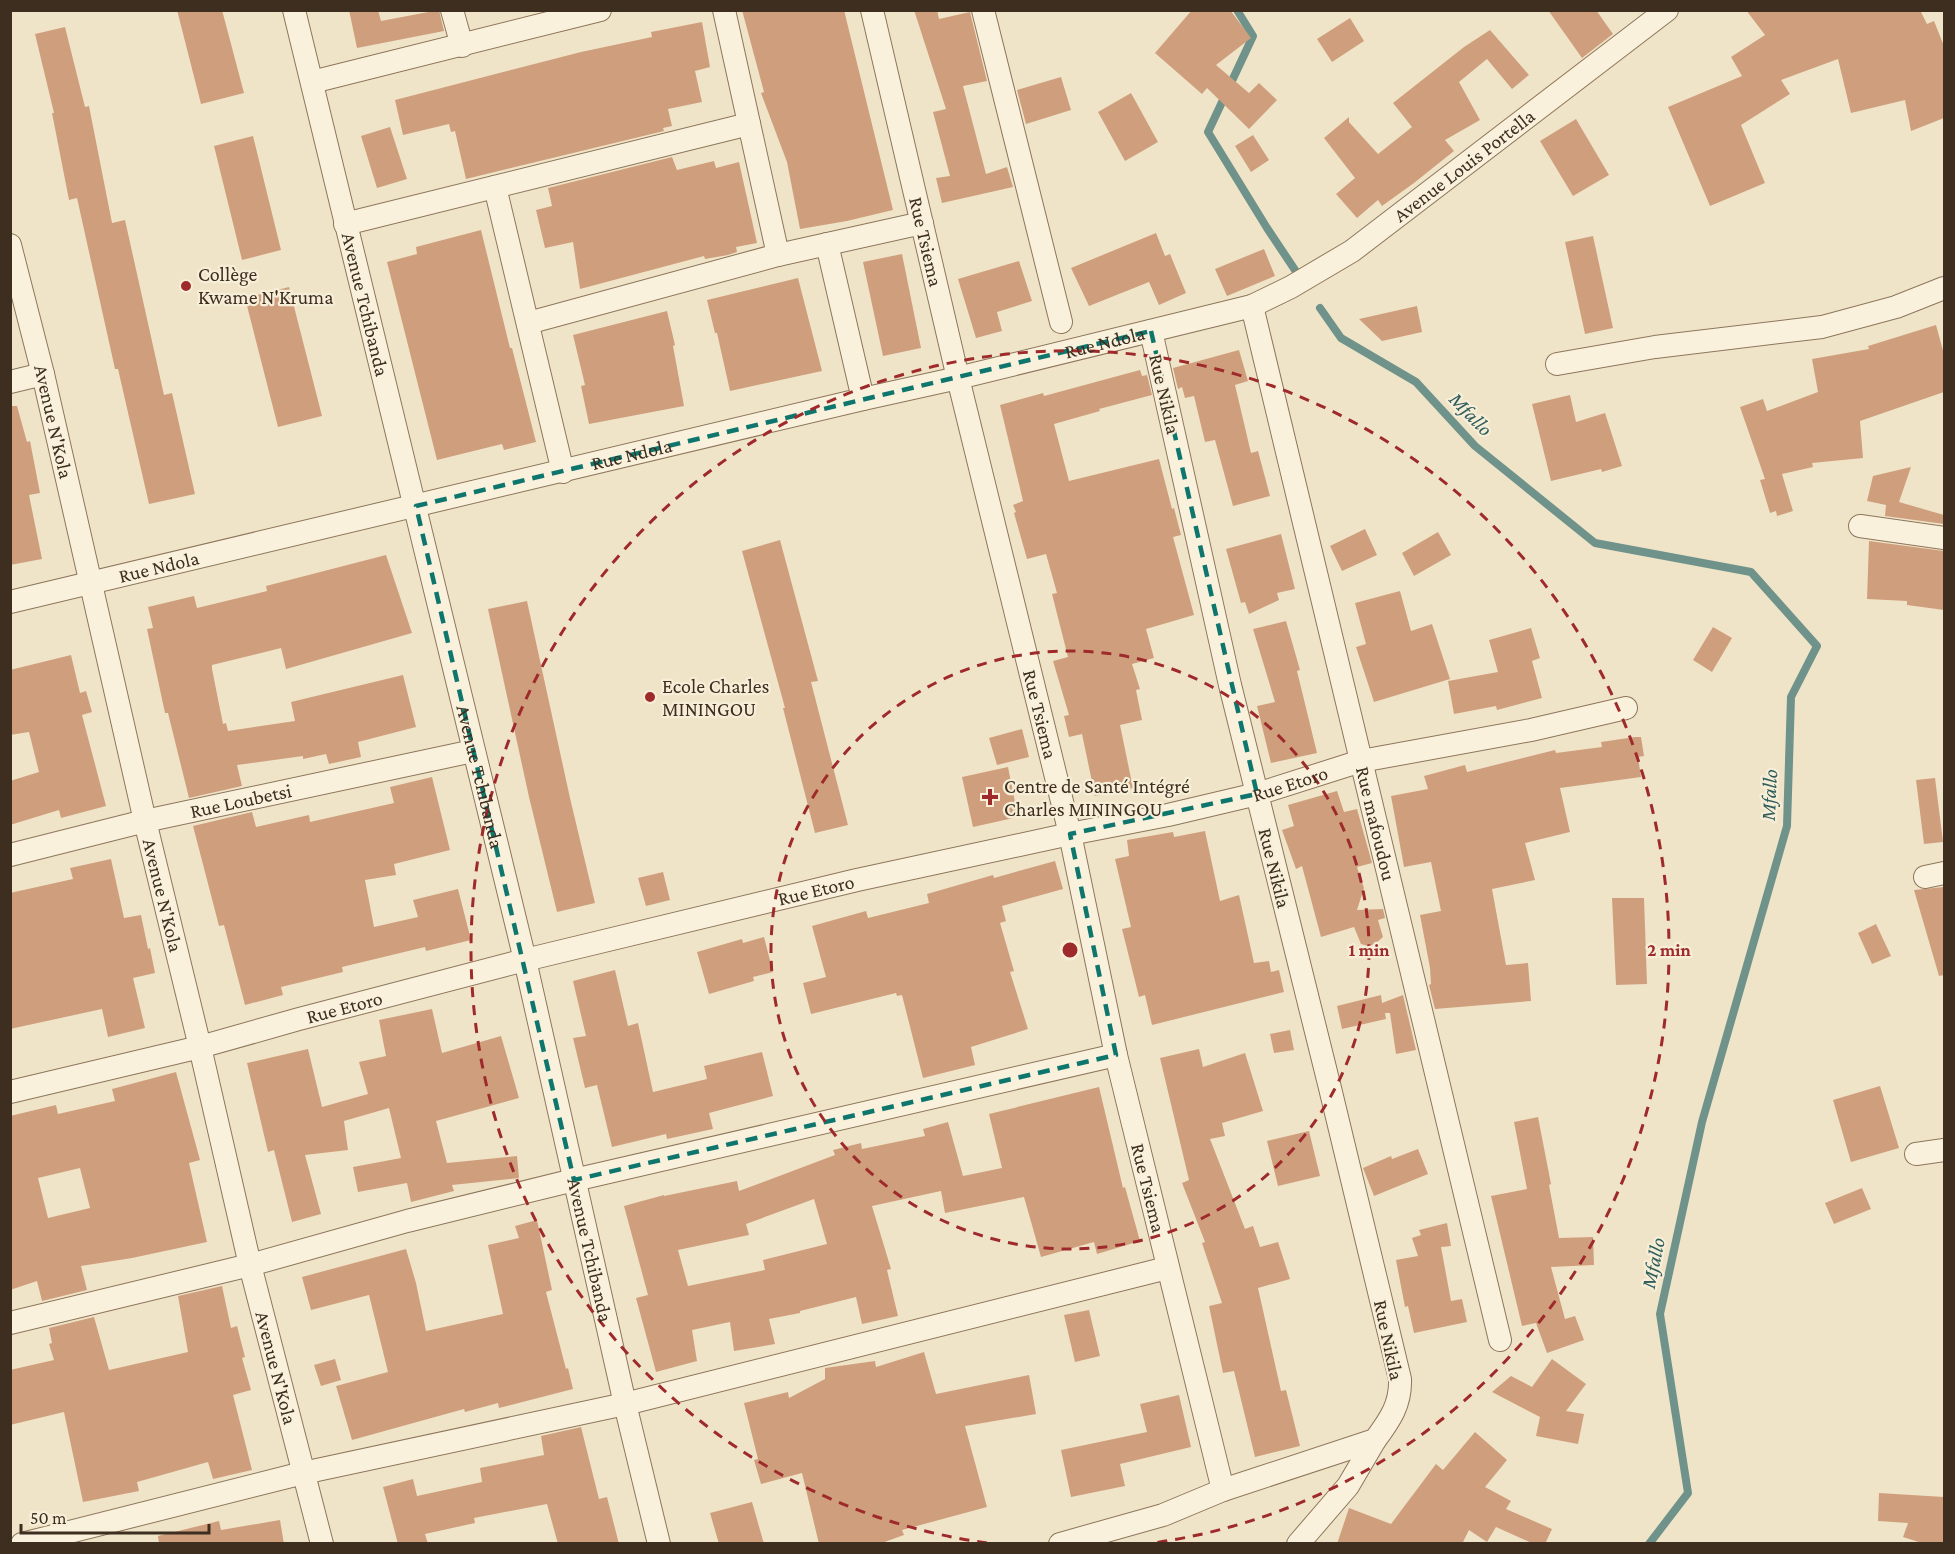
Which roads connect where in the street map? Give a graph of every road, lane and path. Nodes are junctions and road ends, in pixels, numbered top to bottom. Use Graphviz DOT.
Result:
graph roads {
  1 [pos="294,10"];
  2 [pos="453,10"];
  3 [pos="600,10"];
  4 [pos="724,10"];
  5 [pos="872,10"];
  6 [pos="983,10"];
  7 [pos="1667,10"];
  8 [pos="462,46"];
  9 [pos="312,82"];
  10 [pos="749,124"];
  11 [pos="495,187"];
  12 [pos="345,224"];
  13 [pos="922,224"];
  14 [pos="827,244"];
  15 [pos="10,245"];
  16 [pos="778,255"];
  17 [pos="1944,288"];
  18 [pos="1252,306"];
  19 [pos="1061,322"];
  20 [pos="528,323"];
  21 [pos="1151,331"];
  22 [pos="1557,364"];
  23 [pos="43,374"];
  24 [pos="958,378"];
  25 [pos="10,382"];
  26 [pos="863,399"];
  27 [pos="563,472"];
  28 [pos="416,506"];
  29 [pos="1860,526"];
  30 [pos="1944,538"];
  31 [pos="91,582"];
  32 [pos="10,602"];
  33 [pos="1626,708"];
  34 [pos="473,751"];
  35 [pos="1361,761"];
  36 [pos="1257,794"];
  37 [pos="145,821"];
  38 [pos="1070,834"];
  39 [pos="10,855"];
  40 [pos="525,960"];
  41 [pos="200,1047"];
  42 [pos="1116,1055"];
  43 [pos="10,1092"];
  44 [pos="1944,1150"];
  45 [pos="1916,1154"];
  46 [pos="574,1180"];
  47 [pos="250,1265"];
  48 [pos="1167,1268"];
  49 [pos="10,1323"];
  50 [pos="1500,1340"];
  51 [pos="625,1404"];
  52 [pos="1376,1440"];
  53 [pos="303,1473"];
  54 [pos="1223,1490"];
  55 [pos="22,1544"];
  56 [pos="322,1544"];
  57 [pos="658,1544"];
  58 [pos="1059,1544"];
  59 [pos="1298,1544"];
  1 -- 9 [label="street, Avenue Tchibanda"];
  2 -- 8 [label="street"];
  3 -- 8 [label="street"];
  4 -- 10 [label="street"];
  5 -- 13 [label="street, Rue Tsiema"];
  6 -- 19 [label="street"];
  7 -- 18 [label="street, Avenue Louis Portella"];
  8 -- 9 [label="street"];
  9 -- 12 [label="street, Avenue Tchibanda"];
  10 -- 11 [label="street"];
  10 -- 16 [label="street"];
  11 -- 12 [label="street"];
  11 -- 20 [label="street"];
  12 -- 28 [label="street, Avenue Tchibanda"];
  13 -- 14 [label="street"];
  13 -- 24 [label="street, Rue Tsiema"];
  14 -- 16 [label="street"];
  14 -- 26 [label="street"];
  15 -- 23 [label="street, Avenue N'Kola"];
  16 -- 20 [label="street"];
  17 -- 22 [label="street"];
  18 -- 21 [label="street, Rue Ndola"];
  18 -- 35 [label="street, Rue mafoudou"];
  20 -- 27 [label="street"];
  21 -- 24 [label="street, Rue Ndola"];
  21 -- 36 [label="street, Rue Nikila"];
  23 -- 25 [label="street"];
  23 -- 31 [label="street, Avenue N'Kola"];
  24 -- 26 [label="street, Rue Ndola"];
  24 -- 38 [label="street, Rue Tsiema"];
  26 -- 27 [label="street, Rue Ndola"];
  27 -- 28 [label="street, Rue Ndola"];
  28 -- 31 [label="street, Rue Ndola"];
  28 -- 34 [label="street, Avenue Tchibanda"];
  29 -- 30 [label="street"];
  31 -- 32 [label="street, Rue Ndola"];
  31 -- 37 [label="street, Avenue N'Kola"];
  33 -- 35 [label="street, Rue Etoro"];
  34 -- 37 [label="street, Rue Loubetsi"];
  34 -- 40 [label="street, Avenue Tchibanda"];
  35 -- 36 [label="street, Rue Etoro"];
  35 -- 50 [label="street, Rue mafoudou"];
  36 -- 38 [label="street, Rue Etoro"];
  36 -- 52 [label="street, Rue Nikila"];
  37 -- 39 [label="street, Rue Loubetsi"];
  37 -- 41 [label="street, Avenue N'Kola"];
  38 -- 40 [label="street, Rue Etoro"];
  38 -- 42 [label="street, Rue Tsiema"];
  40 -- 41 [label="street, Rue Etoro"];
  40 -- 46 [label="street, Avenue Tchibanda"];
  41 -- 43 [label="street, Rue Etoro"];
  41 -- 47 [label="street, Avenue N'Kola"];
  42 -- 46 [label="street"];
  42 -- 48 [label="street, Rue Tsiema"];
  44 -- 45 [label="street"];
  46 -- 47 [label="street"];
  46 -- 51 [label="street, Avenue Tchibanda"];
  47 -- 49 [label="street"];
  47 -- 53 [label="street, Avenue N'Kola"];
  48 -- 51 [label="street"];
  48 -- 54 [label="street, Rue Tsiema"];
  51 -- 53 [label="street"];
  51 -- 57 [label="street, Avenue Tchibanda"];
  52 -- 54 [label="street"];
  52 -- 59 [label="street"];
  53 -- 55 [label="street"];
  53 -- 56 [label="street, Avenue N'Kola"];
  54 -- 58 [label="street"];
}
